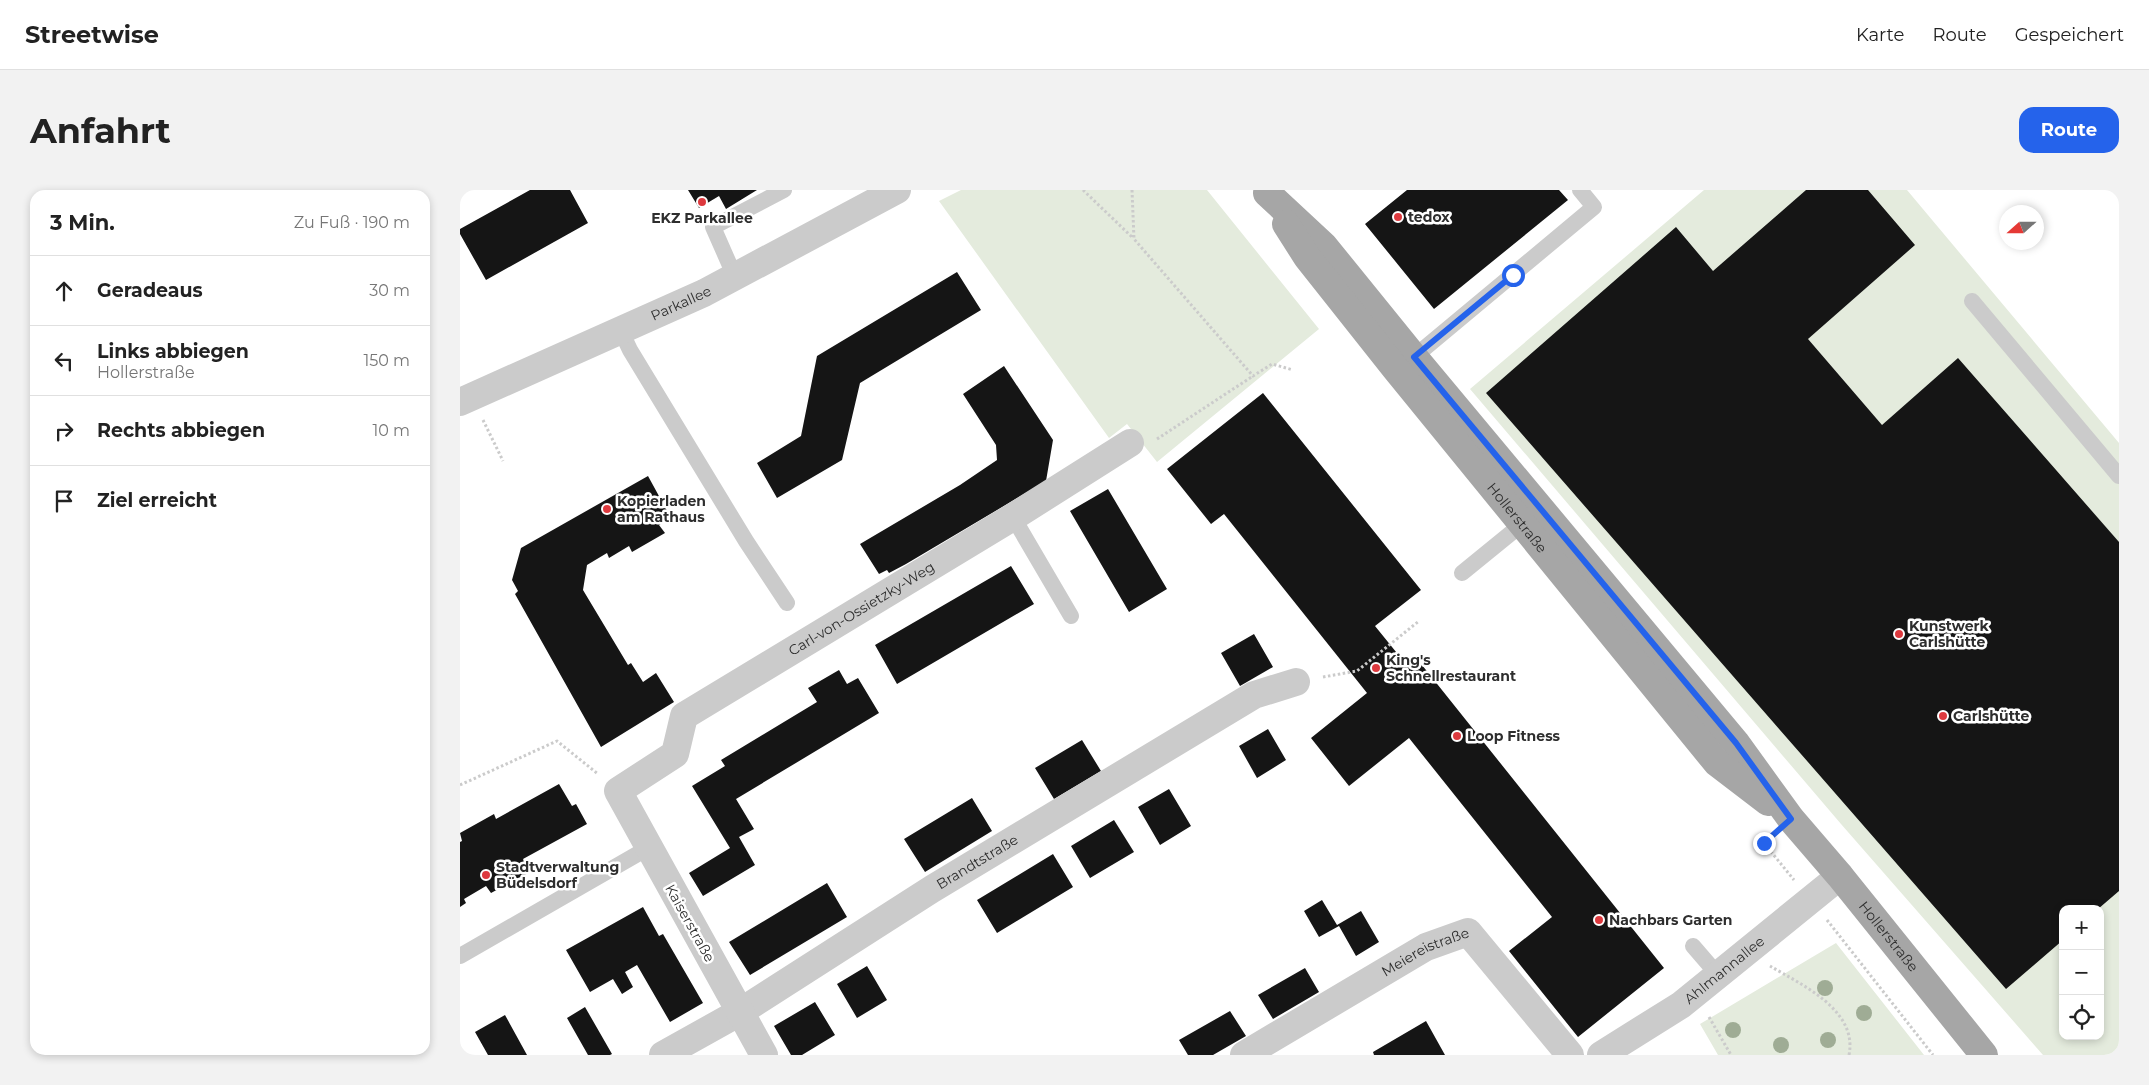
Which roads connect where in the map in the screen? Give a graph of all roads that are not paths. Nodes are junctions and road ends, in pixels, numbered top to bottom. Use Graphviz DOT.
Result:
graph roads {
  1 [pos="784,190"];
  2 [pos="1580,190"];
  3 [pos="1266,191"];
  4 [pos="885,193"];
  5 [pos="735,277"];
  6 [pos="1972,301"];
  7 [pos="621,331"];
  8 [pos="1414,357"];
  9 [pos="466,399"];
  10 [pos="1130,443"];
  11 [pos="2119,476"];
  12 [pos="1013,517"];
  13 [pos="1531,517"];
  14 [pos="1462,573"];
  15 [pos="787,604"];
  16 [pos="1071,616"];
  17 [pos="1296,682"];
  18 [pos="618,791"];
  19 [pos="648,848"];
  20 [pos="1840,876"];
  21 [pos="1693,946"];
  22 [pos="460,956"];
  23 [pos="1718,975"];
  24 [pos="740,1012"];
  25 [pos="663,1055"];
  26 [pos="764,1055"];
  27 [pos="1244,1055"];
  28 [pos="1570,1055"];
  29 [pos="1601,1055"];
  30 [pos="1984,1055"];
  1 -- 5 [label="lane"];
  2 -- 8 [label="lane"];
  3 -- 8 [label="main road, Hollerstraße"];
  3 -- 13 [label="main road, Hollerstraße"];
  4 -- 5 [label="street, Parkallee"];
  5 -- 7 [label="street, Parkallee"];
  6 -- 11 [label="lane"];
  7 -- 9 [label="street, Parkallee"];
  7 -- 15 [label="lane"];
  8 -- 13 [label="main road, Hollerstraße"];
  10 -- 12 [label="street, Carl-von-Ossietzky-Weg"];
  12 -- 16 [label="lane"];
  12 -- 18 [label="street, Carl-von-Ossietzky-Weg"];
  13 -- 14 [label="lane"];
  13 -- 20 [label="main road, Hollerstraße"];
  17 -- 24 [label="street, Brandtstraße"];
  18 -- 19 [label="street, Kaiserstraße"];
  19 -- 22 [label="lane"];
  19 -- 24 [label="street, Kaiserstraße"];
  20 -- 23 [label="street, Ahlmannallee"];
  20 -- 30 [label="main road, Hollerstraße"];
  21 -- 23 [label="lane"];
  23 -- 29 [label="street, Ahlmannallee"];
  24 -- 25 [label="street, Brandtstraße"];
  24 -- 26 [label="street, Kaiserstraße"];
  27 -- 28 [label="street, Meiereistraße"];
}
